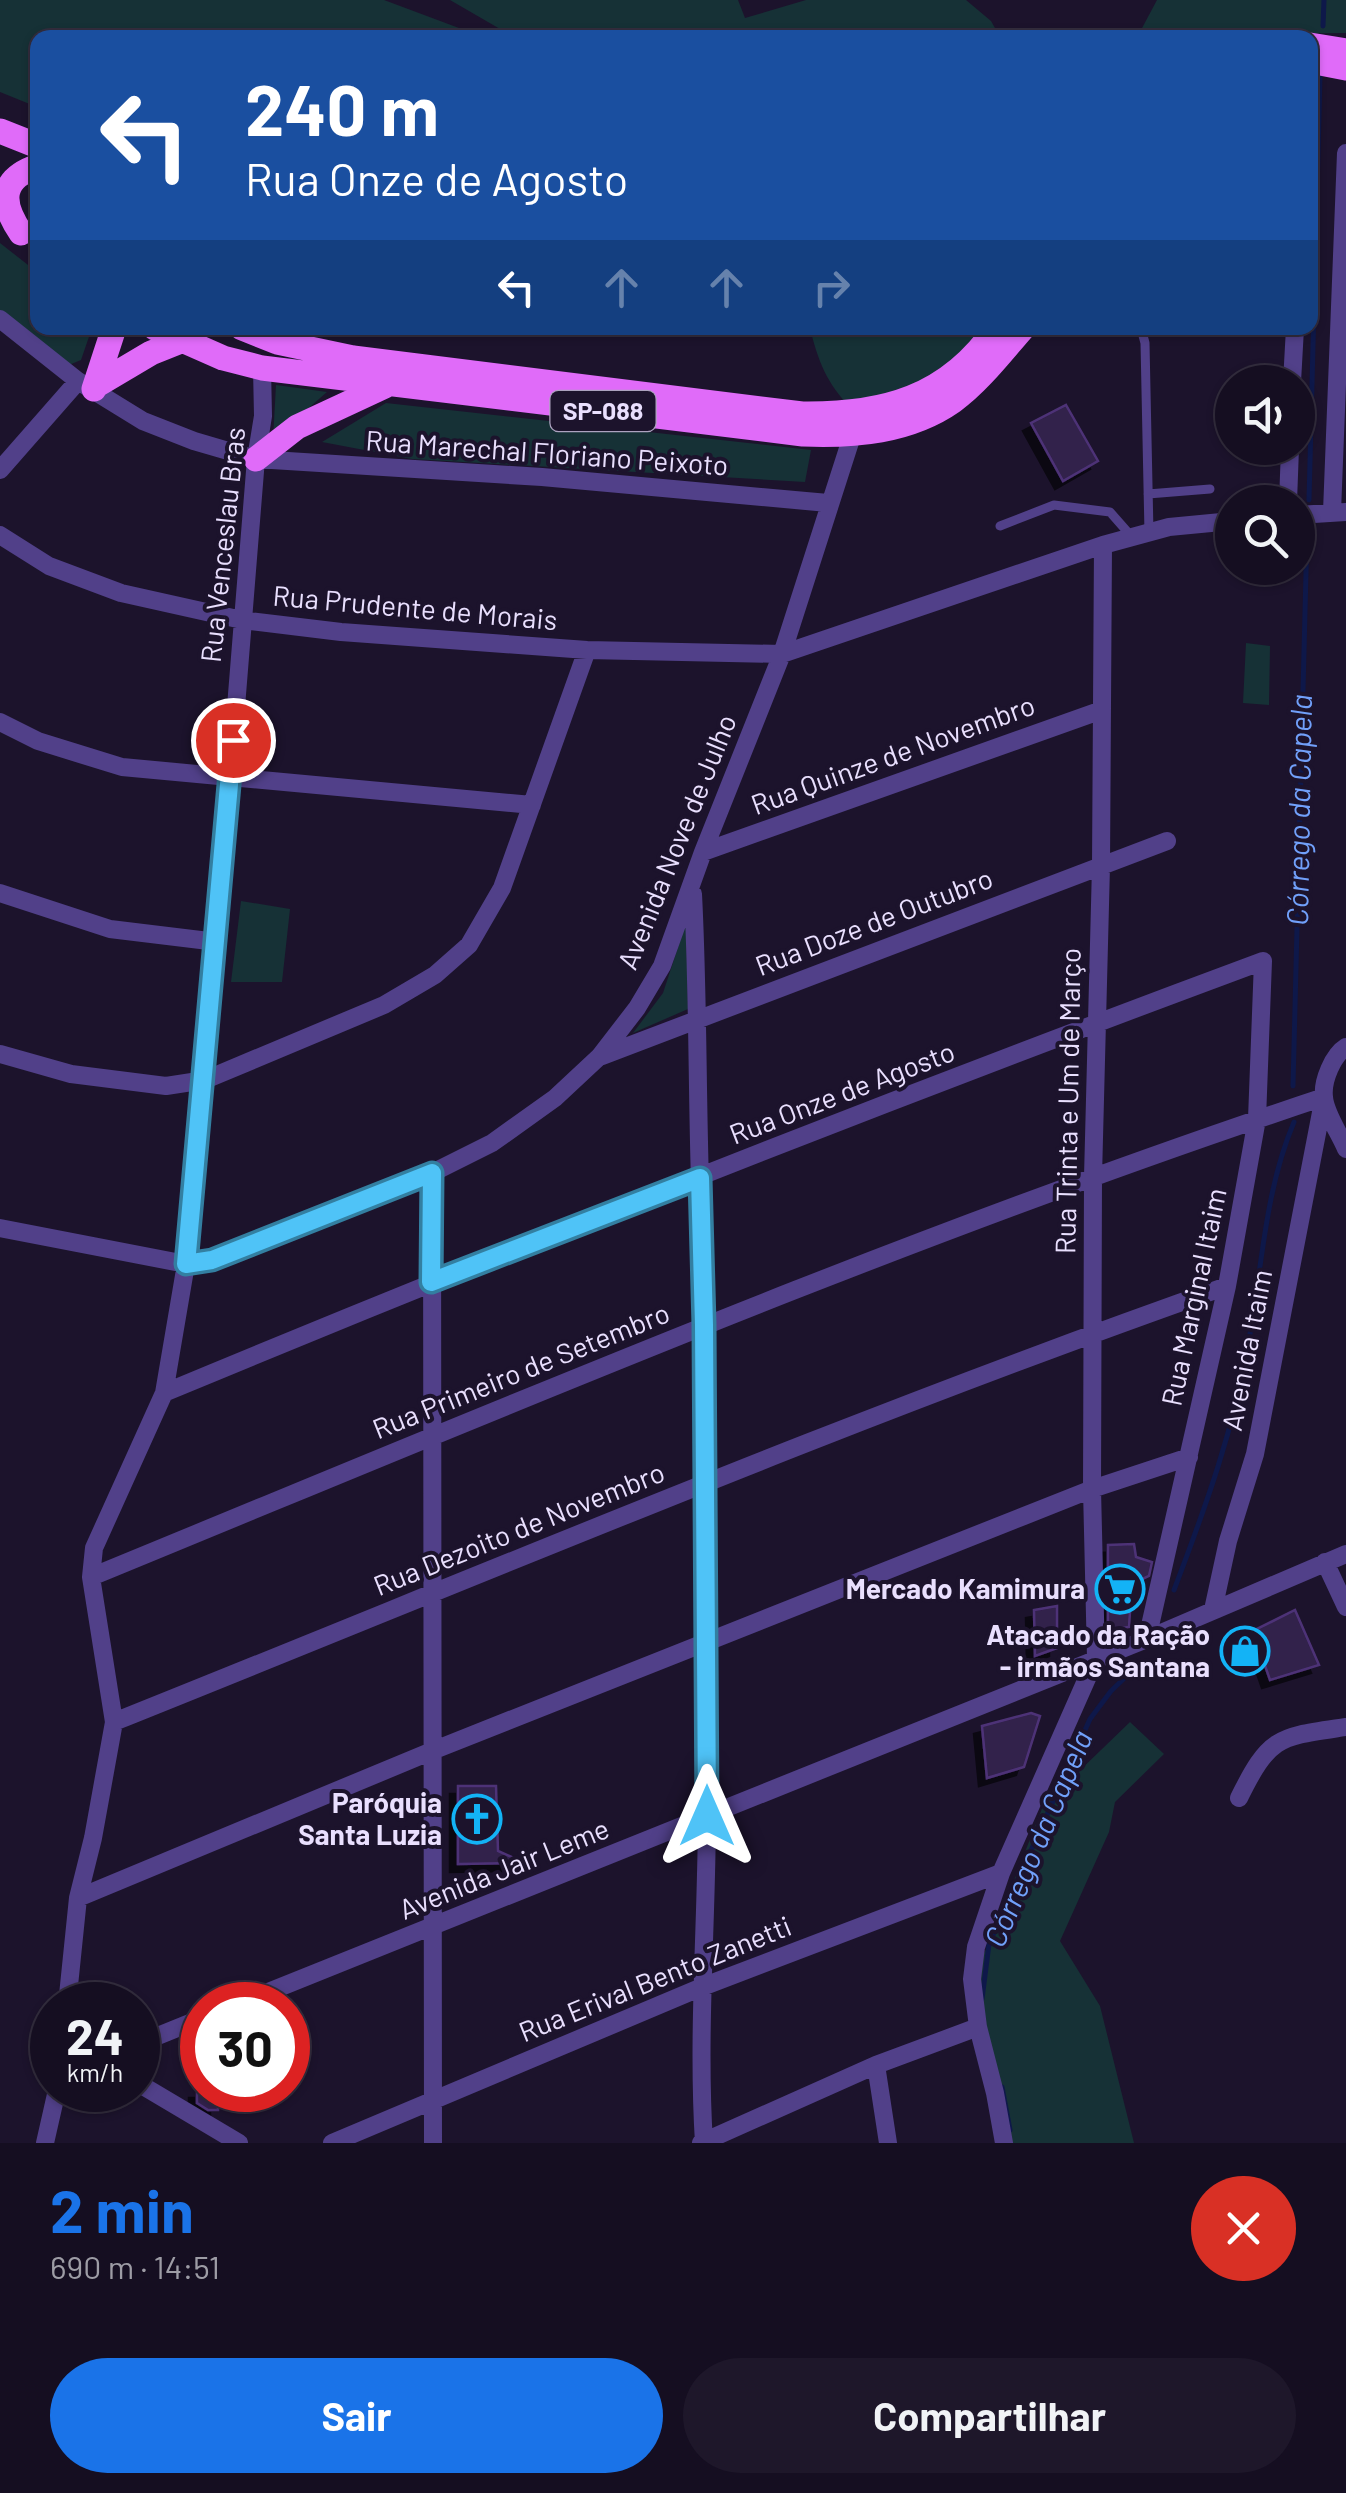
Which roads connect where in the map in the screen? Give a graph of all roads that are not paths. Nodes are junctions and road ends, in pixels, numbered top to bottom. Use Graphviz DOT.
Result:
graph roads {
  1 [pos="1318,46"];
  2 [pos="1346,51"];
  3 [pos="1318,63"];
  4 [pos="1346,68"];
  5 [pos="0,131"];
  6 [pos="30,143"];
  7 [pos="1346,153"];
  8 [pos="30,169"];
  9 [pos="19,232"];
  10 [pos="0,319"];
  11 [pos="111,335"];
  12 [pos="168,335"];
  13 [pos="260,335"];
  14 [pos="990,335"];
  15 [pos="1017,335"];
  16 [pos="1144,335"];
  17 [pos="1294,335"];
  18 [pos="181,342"];
  19 [pos="1293,365"];
  20 [pos="262,368"];
  21 [pos="89,385"];
  22 [pos="385,386"];
  23 [pos="852,436"];
  24 [pos="256,460"];
  25 [pos="0,470"];
  26 [pos="1210,489"];
  27 [pos="1148,494"];
  28 [pos="828,504"];
  29 [pos="1339,512"];
  30 [pos="1215,523"];
  31 [pos="1000,526"];
  32 [pos="1140,535"];
  33 [pos="0,536"];
  34 [pos="1104,545"];
  35 [pos="242,620"];
  36 [pos="587,650"];
  37 [pos="782,654"];
  38 [pos="1102,710"];
  39 [pos="0,722"];
  40 [pos="230,779"];
  41 [pos="532,805"];
  42 [pos="1167,841"];
  43 [pos="703,852"];
  44 [pos="1101,866"];
  45 [pos="692,883"];
  46 [pos="0,893"];
  47 [pos="218,942"];
  48 [pos="1263,962"];
  49 [pos="700,1018"];
  50 [pos="1096,1023"];
  51 [pos="1346,1047"];
  52 [pos="0,1054"];
  53 [pos="600,1056"];
  54 [pos="205,1080"];
  55 [pos="1324,1097"];
  56 [pos="1257,1119"];
  57 [pos="1346,1149"];
  58 [pos="432,1173"];
  59 [pos="1094,1177"];
  60 [pos="700,1178"];
  61 [pos="0,1228"];
  62 [pos="186,1264"];
  63 [pos="431,1282"];
  64 [pos="1227,1286"];
  65 [pos="704,1325"];
  66 [pos="1092,1333"];
  67 [pos="164,1393"];
  68 [pos="432,1437"];
  69 [pos="1189,1456"];
  70 [pos="704,1484"];
  71 [pos="1092,1489"];
  72 [pos="1346,1554"];
  73 [pos="1325,1562"];
  74 [pos="90,1577"];
  75 [pos="432,1594"];
  76 [pos="1346,1607"];
  77 [pos="1213,1610"];
  78 [pos="1147,1639"];
  79 [pos="706,1645"];
  80 [pos="1096,1658"];
  81 [pos="114,1722"];
  82 [pos="1346,1727"];
  83 [pos="432,1752"];
  84 [pos="1239,1798"];
  85 [pos="707,1816"];
  86 [pos="1000,1873"];
  87 [pos="78,1898"];
  88 [pos="434,1927"];
  89 [pos="69,1982"];
  90 [pos="294,1982"];
  91 [pos="702,1987"];
  92 [pos="978,2026"];
  93 [pos="876,2065"];
  94 [pos="160,2096"];
  95 [pos="432,2101"];
  96 [pos="52,2112"];
  97 [pos="45,2143"];
  98 [pos="239,2143"];
  99 [pos="332,2143"];
  100 [pos="433,2143"];
  101 [pos="703,2143"];
  102 [pos="888,2143"];
  103 [pos="1004,2143"];
  1 -- 2 [label="main road"];
  3 -- 4 [label="main road"];
  5 -- 6 [label="main road"];
  7 -- 29 [label="street"];
  8 -- 9 [label="main road"];
  10 -- 21 [label="street, Rua Marechal Floriano Peixoto"];
  11 -- 21 [label="main road"];
  12 -- 18 [label="main road, SP-088"];
  13 -- 14 [label="main road, SP-088"];
  15 -- 23 [label="main road, SP-088"];
  16 -- 27 [label="lane"];
  17 -- 19 [label="street"];
  18 -- 20 [label="main road, SP-088"];
  18 -- 21 [label="main road"];
  20 -- 22 [label="main road, SP-088"];
  20 -- 24 [label="street, Rua Venceslau Bras"];
  21 -- 24 [label="street, Rua Marechal Floriano Peixoto"];
  21 -- 25 [label="street"];
  22 -- 23 [label="main road, SP-088"];
  22 -- 24 [label="main road"];
  23 -- 28 [label="street, Avenida Nove de Julho"];
  24 -- 28 [label="street, Rua Marechal Floriano Peixoto"];
  24 -- 35 [label="street, Rua Venceslau Bras"];
  26 -- 27 [label="lane"];
  27 -- 32 [label="lane"];
  28 -- 37 [label="street, Avenida Nove de Julho"];
  30 -- 32 [label="street, Rua Prudente de Morais"];
  31 -- 32 [label="lane"];
  32 -- 34 [label="street, Rua Prudente de Morais"];
  33 -- 35 [label="street, Rua Prudente de Morais"];
  34 -- 37 [label="street, Rua Prudente de Morais"];
  34 -- 38 [label="street, Rua Trinta e Um de Março"];
  35 -- 36 [label="street, Rua Prudente de Morais"];
  35 -- 40 [label="street, Rua Venceslau Bras"];
  36 -- 37 [label="street, Rua Prudente de Morais"];
  36 -- 41 [label="street"];
  37 -- 43 [label="street, Avenida Nove de Julho"];
  38 -- 43 [label="street, Rua Quinze de Novembro"];
  38 -- 44 [label="street, Rua Trinta e Um de Março"];
  39 -- 40 [label="street"];
  40 -- 41 [label="street"];
  40 -- 47 [label="street, Rua Venceslau Bras"];
  41 -- 54 [label="street"];
  42 -- 44 [label="street, Rua Doze de Outubro"];
  43 -- 45 [label="street, Avenida Nove de Julho"];
  44 -- 49 [label="street, Rua Doze de Outubro"];
  44 -- 50 [label="street, Rua Trinta e Um de Março"];
  45 -- 49 [label="street"];
  45 -- 53 [label="street, Avenida Nove de Julho"];
  46 -- 47 [label="street"];
  47 -- 54 [label="street, Rua Venceslau Bras"];
  48 -- 50 [label="street, Rua Onze de Agosto"];
  48 -- 56 [label="street, Rua Marginal Itaim"];
  49 -- 53 [label="street, Rua Doze de Outubro"];
  49 -- 60 [label="street"];
  50 -- 59 [label="street, Rua Trinta e Um de Março"];
  50 -- 60 [label="street, Rua Onze de Agosto"];
  51 -- 55 [label="street, Avenida Itaim"];
  52 -- 54 [label="street"];
  53 -- 58 [label="street, Avenida Nove de Julho"];
  54 -- 62 [label="street, Rua Venceslau Bras"];
  55 -- 56 [label="street, Rua Primeiro de Setembro"];
  55 -- 57 [label="street"];
  55 -- 77 [label="street, Avenida Itaim"];
  56 -- 59 [label="street, Rua Primeiro de Setembro"];
  56 -- 64 [label="street, Rua Marginal Itaim"];
  58 -- 62 [label="street, Avenida Nove de Julho"];
  58 -- 63 [label="street"];
  59 -- 65 [label="street, Rua Primeiro de Setembro"];
  59 -- 66 [label="street, Rua Trinta e Um de Março"];
  60 -- 63 [label="street, Rua Onze de Agosto"];
  60 -- 65 [label="street"];
  61 -- 62 [label="street"];
  62 -- 67 [label="street"];
  63 -- 67 [label="street, Rua Onze de Agosto"];
  63 -- 68 [label="street"];
  64 -- 66 [label="street, Rua Dezoito de Novembro"];
  64 -- 69 [label="street, Rua Marginal Itaim"];
  65 -- 68 [label="street, Rua Primeiro de Setembro"];
  65 -- 70 [label="street"];
  66 -- 70 [label="street, Rua Dezoito de Novembro"];
  66 -- 71 [label="street, Rua Trinta e Um de Março"];
  67 -- 74 [label="street"];
  68 -- 74 [label="street, Rua Primeiro de Setembro"];
  68 -- 75 [label="street"];
  69 -- 71 [label="street"];
  69 -- 78 [label="street, Rua Marginal Itaim"];
  70 -- 75 [label="street, Rua Dezoito de Novembro"];
  70 -- 79 [label="street"];
  71 -- 79 [label="street"];
  71 -- 80 [label="street, Rua Trinta e Um de Março"];
  72 -- 73 [label="street, Avenida Jair Leme"];
  73 -- 76 [label="street"];
  73 -- 77 [label="street, Avenida Jair Leme"];
  74 -- 81 [label="street"];
  75 -- 81 [label="street, Rua Dezoito de Novembro"];
  75 -- 83 [label="street"];
  77 -- 78 [label="street, Avenida Jair Leme"];
  78 -- 80 [label="street, Avenida Jair Leme"];
  79 -- 83 [label="street"];
  79 -- 85 [label="street"];
  80 -- 85 [label="street, Avenida Jair Leme"];
  80 -- 86 [label="street"];
  81 -- 87 [label="street"];
  82 -- 84 [label="street"];
  83 -- 87 [label="street"];
  83 -- 88 [label="street"];
  85 -- 88 [label="street, Avenida Jair Leme"];
  85 -- 91 [label="street"];
  86 -- 91 [label="street, Rua Erival Bento Zanetti"];
  86 -- 92 [label="street"];
  87 -- 89 [label="street"];
  88 -- 90 [label="street, Avenida Jair Leme"];
  88 -- 95 [label="street"];
  91 -- 95 [label="street, Rua Erival Bento Zanetti"];
  91 -- 101 [label="street"];
  92 -- 93 [label="street"];
  92 -- 103 [label="street"];
  93 -- 101 [label="street"];
  93 -- 102 [label="street"];
  94 -- 98 [label="street"];
  95 -- 99 [label="street, Rua Erival Bento Zanetti"];
  95 -- 100 [label="street"];
  96 -- 97 [label="street"];
}
